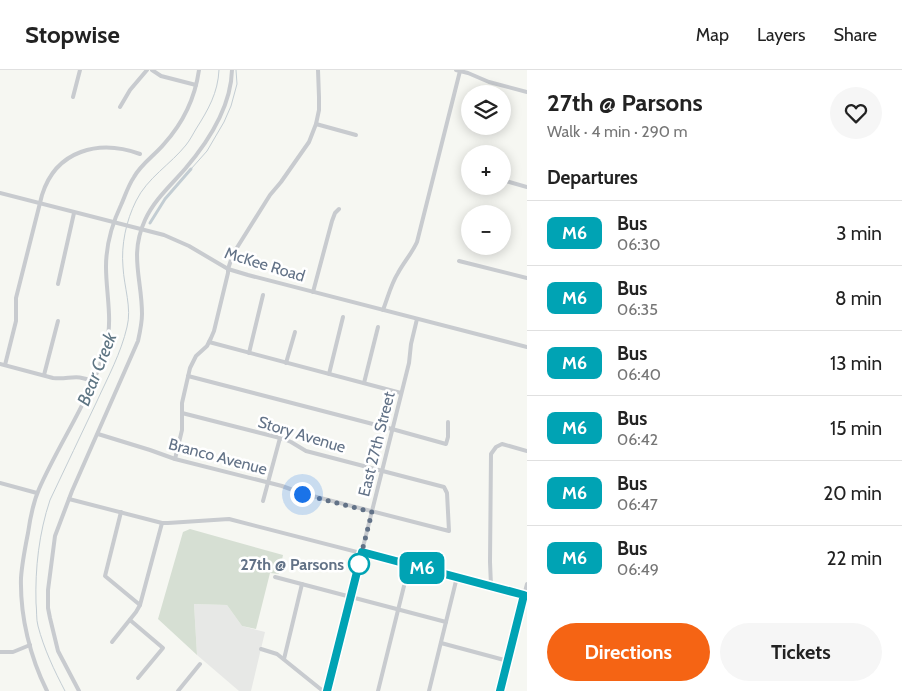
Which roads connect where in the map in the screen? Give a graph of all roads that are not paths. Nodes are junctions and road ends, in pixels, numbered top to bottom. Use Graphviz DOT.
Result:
graph roads {
  1 [pos="80,70"];
  2 [pos="147,70"];
  3 [pos="152,70"];
  4 [pos="199,70"];
  5 [pos="232,70"];
  6 [pos="318,70"];
  7 [pos="458,70"];
  8 [pos="196,85"];
  9 [pos="527,92"];
  10 [pos="73,96"];
  11 [pos="120,107"];
  12 [pos="316,124"];
  13 [pos="356,135"];
  14 [pos="140,154"];
  15 [pos="511,182"];
  16 [pos="527,186"];
  17 [pos="0,193"];
  18 [pos="40,203"];
  19 [pos="339,209"];
  20 [pos="74,213"];
  21 [pos="116,223"];
  22 [pos="141,229"];
  23 [pos="459,261"];
  24 [pos="228,268"];
  25 [pos="527,278"];
  26 [pos="58,284"];
  27 [pos="312,292"];
  28 [pos="263,295"];
  29 [pos="384,310"];
  30 [pos="343,317"];
  31 [pos="416,318"];
  32 [pos="58,321"];
  33 [pos="378,327"];
  34 [pos="295,332"];
  35 [pos="209,342"];
  36 [pos="527,347"];
  37 [pos="249,353"];
  38 [pos="286,363"];
  39 [pos="2,365"];
  40 [pos="328,374"];
  41 [pos="44,375"];
  42 [pos="188,376"];
  43 [pos="93,382"];
  44 [pos="364,383"];
  45 [pos="401,393"];
  46 [pos="182,413"];
  47 [pos="448,422"];
  48 [pos="392,429"];
  49 [pos="98,434"];
  50 [pos="280,438"];
  51 [pos="527,451"];
  52 [pos="175,459"];
  53 [pos="382,470"];
  54 [pos="0,483"];
  55 [pos="268,483"];
  56 [pos="37,493"];
  57 [pos="69,499"];
  58 [pos="263,501"];
  59 [pos="122,512"];
  60 [pos="372,512"];
  61 [pos="162,523"];
  62 [pos="449,532"];
  63 [pos="362,552"];
  64 [pos="275,577"];
  65 [pos="457,577"];
  66 [pos="302,584"];
  67 [pos="527,584"];
  68 [pos="404,586"];
  69 [pos="491,586"];
  70 [pos="524,595"];
  71 [pos="350,598"];
  72 [pos="140,604"];
  73 [pos="398,610"];
  74 [pos="130,620"];
  75 [pos="446,622"];
  76 [pos="112,642"];
  77 [pos="440,643"];
  78 [pos="30,645"];
  79 [pos="261,649"];
  80 [pos="0,652"];
  81 [pos="284,659"];
  82 [pos="508,660"];
  83 [pos="200,664"];
  84 [pos="138,678"];
  85 [pos="47,691"];
  86 [pos="79,691"];
  87 [pos="178,691"];
  88 [pos="323,691"];
  89 [pos="327,691"];
  90 [pos="378,691"];
  91 [pos="429,691"];
  92 [pos="500,691"];
  1 -- 10 [label="street"];
  2 -- 11 [label="street"];
  3 -- 8 [label="street"];
  4 -- 8 [label="street"];
  5 -- 22 [label="street"];
  6 -- 12 [label="street"];
  7 -- 9 [label="street"];
  7 -- 29 [label="street"];
  8 -- 21 [label="street"];
  12 -- 13 [label="street"];
  12 -- 24 [label="street"];
  14 -- 18 [label="street"];
  15 -- 16 [label="street"];
  17 -- 18 [label="street, McKee Road"];
  18 -- 20 [label="street, McKee Road"];
  18 -- 39 [label="street"];
  19 -- 27 [label="street"];
  20 -- 21 [label="street, McKee Road"];
  20 -- 26 [label="street"];
  21 -- 22 [label="street, McKee Road"];
  21 -- 43 [label="street"];
  22 -- 24 [label="street, McKee Road"];
  22 -- 49 [label="street"];
  23 -- 25 [label="street"];
  24 -- 27 [label="street, McKee Road"];
  24 -- 35 [label="street"];
  27 -- 29 [label="street, McKee Road"];
  28 -- 37 [label="street"];
  29 -- 31 [label="street, McKee Road"];
  30 -- 40 [label="street"];
  31 -- 36 [label="street, McKee Road"];
  31 -- 45 [label="street, East 27th Street"];
  32 -- 41 [label="street"];
  33 -- 44 [label="street"];
  34 -- 38 [label="street"];
  35 -- 37 [label="street"];
  35 -- 42 [label="street"];
  37 -- 38 [label="street"];
  38 -- 40 [label="street"];
  39 -- 41 [label="street"];
  40 -- 44 [label="street"];
  41 -- 43 [label="street"];
  42 -- 46 [label="street"];
  42 -- 48 [label="street"];
  43 -- 56 [label="street"];
  44 -- 45 [label="street"];
  45 -- 48 [label="street, East 27th Street"];
  46 -- 50 [label="street, Story Avenue"];
  46 -- 52 [label="street"];
  47 -- 48 [label="street"];
  48 -- 53 [label="street, East 27th Street"];
  49 -- 52 [label="street, Branco Avenue"];
  49 -- 57 [label="street"];
  50 -- 53 [label="street, Story Avenue"];
  50 -- 55 [label="street"];
  51 -- 69 [label="street"];
  52 -- 55 [label="street, Branco Avenue"];
  53 -- 60 [label="street, East 27th Street"];
  53 -- 62 [label="street, Story Avenue"];
  54 -- 56 [label="street"];
  55 -- 58 [label="street"];
  55 -- 60 [label="street, Branco Avenue"];
  56 -- 78 [label="street"];
  57 -- 59 [label="street"];
  57 -- 86 [label="street"];
  59 -- 61 [label="street"];
  59 -- 72 [label="street"];
  60 -- 62 [label="street, Branco Avenue"];
  60 -- 63 [label="street, East 27th Street"];
  61 -- 63 [label="street"];
  61 -- 72 [label="street"];
  63 -- 65 [label="street"];
  63 -- 71 [label="street, East 27th Street"];
  64 -- 66 [label="street"];
  65 -- 69 [label="street"];
  65 -- 75 [label="street"];
  66 -- 71 [label="street"];
  66 -- 81 [label="street"];
  67 -- 70 [label="street"];
  68 -- 73 [label="street"];
  69 -- 70 [label="street"];
  70 -- 82 [label="street"];
  71 -- 73 [label="street"];
  71 -- 89 [label="street, East 27th Street"];
  72 -- 74 [label="street"];
  73 -- 75 [label="street"];
  73 -- 90 [label="street"];
  74 -- 76 [label="street"];
  74 -- 84 [label="street"];
  75 -- 77 [label="street"];
  77 -- 82 [label="street"];
  77 -- 91 [label="street"];
  78 -- 80 [label="street"];
  78 -- 85 [label="street"];
  79 -- 81 [label="street"];
  81 -- 88 [label="street"];
  82 -- 92 [label="street"];
  83 -- 87 [label="street"];
}
